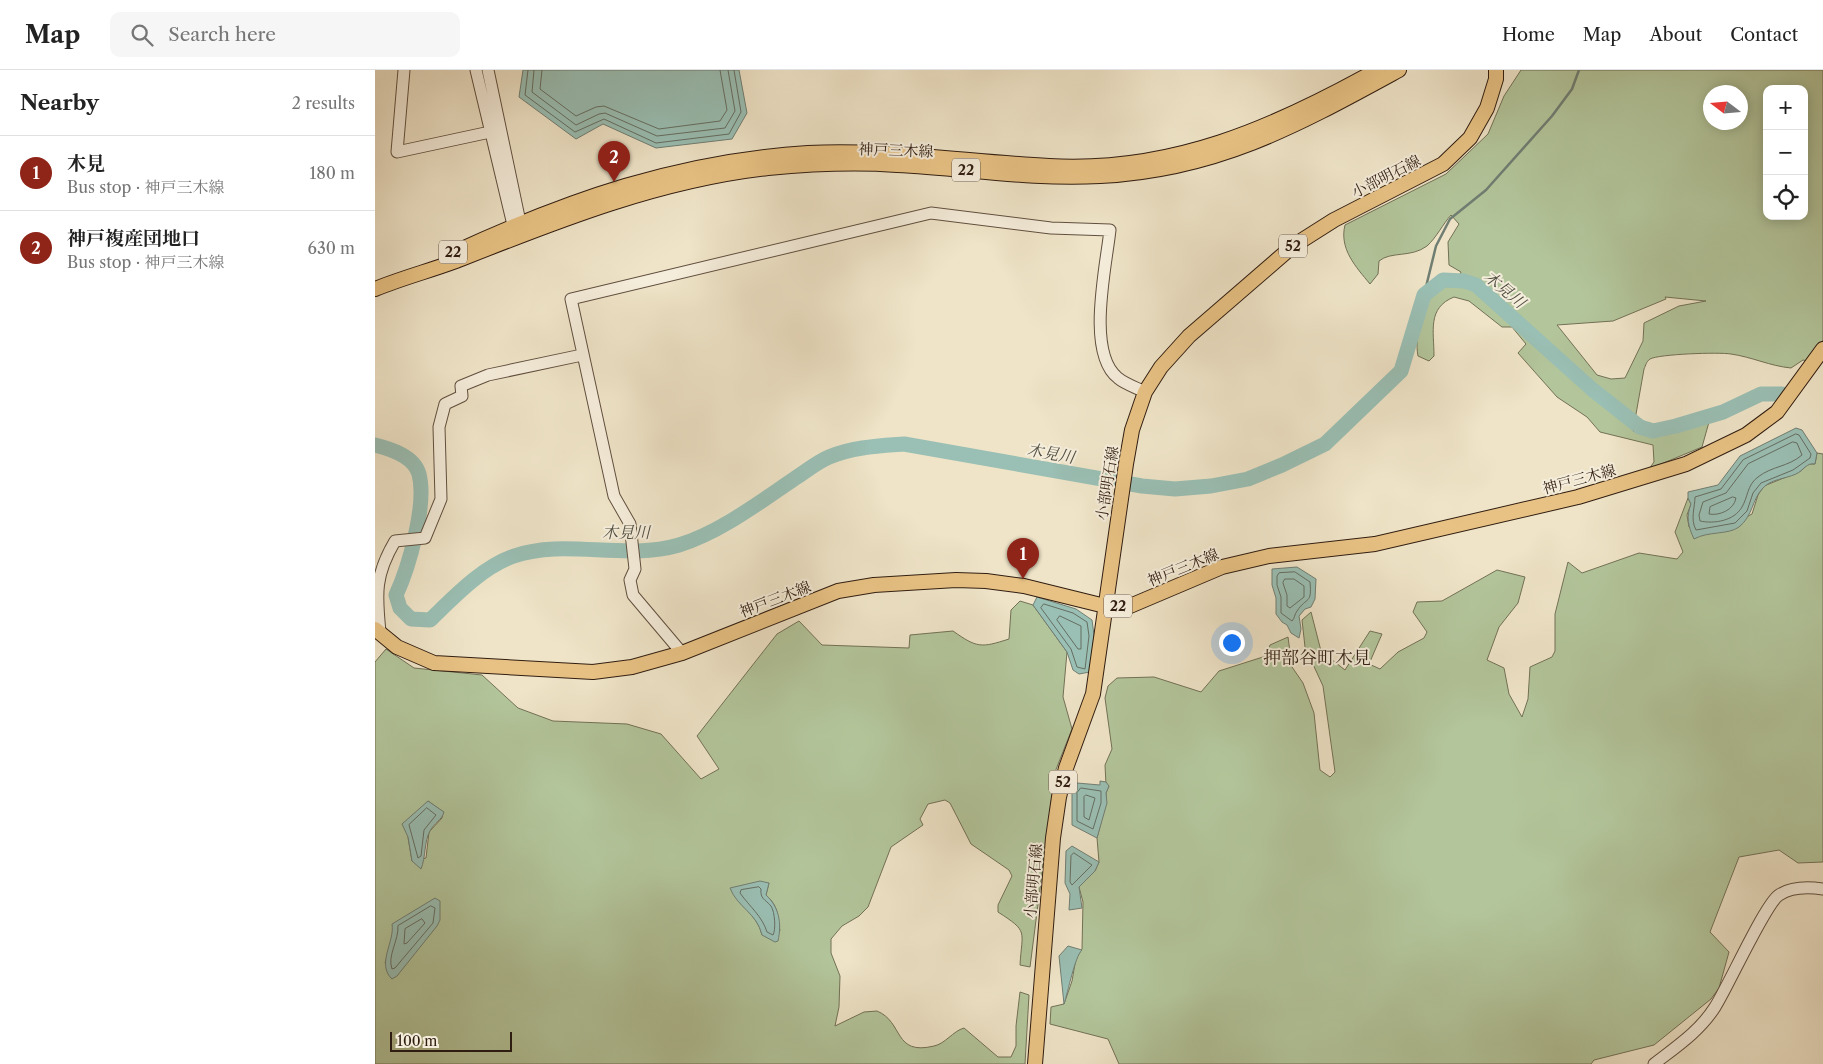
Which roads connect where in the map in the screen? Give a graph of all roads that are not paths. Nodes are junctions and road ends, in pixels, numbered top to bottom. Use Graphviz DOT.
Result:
graph roads {
  1 [pos="404,70"];
  2 [pos="476,70"];
  3 [pos="488,70"];
  4 [pos="1377,70"];
  5 [pos="1399,70"];
  6 [pos="1495,70"];
  7 [pos="490,132"];
  8 [pos="518,228"];
  9 [pos="381,287"];
  10 [pos="1823,349"];
  11 [pos="582,355"];
  12 [pos="1145,392"];
  13 [pos="1105,606"];
  14 [pos="377,630"];
  15 [pos="682,653"];
  16 [pos="1823,889"];
  17 [pos="1035,1064"];
  18 [pos="1654,1064"];
  1 -- 7 [label="street"];
  2 -- 7 [label="street"];
  3 -- 8 [label="street"];
  4 -- 8 [label="main road, 神戸三木線 / 22"];
  5 -- 8 [label="main road, 神戸三木線 / 22"];
  6 -- 12 [label="main road, 小部明石線 / 52"];
  7 -- 8 [label="street"];
  8 -- 9 [label="main road, 神戸三木線 / 22"];
  10 -- 13 [label="main road, 神戸三木線 / 22"];
  11 -- 12 [label="street"];
  11 -- 14 [label="street"];
  11 -- 15 [label="street"];
  12 -- 13 [label="main road, 小部明石線 / 52"];
  13 -- 15 [label="main road, 神戸三木線 / 22"];
  13 -- 17 [label="main road, 小部明石線 / 52"];
  14 -- 15 [label="main road, 神戸三木線 / 22"];
  16 -- 18 [label="street"];
}
